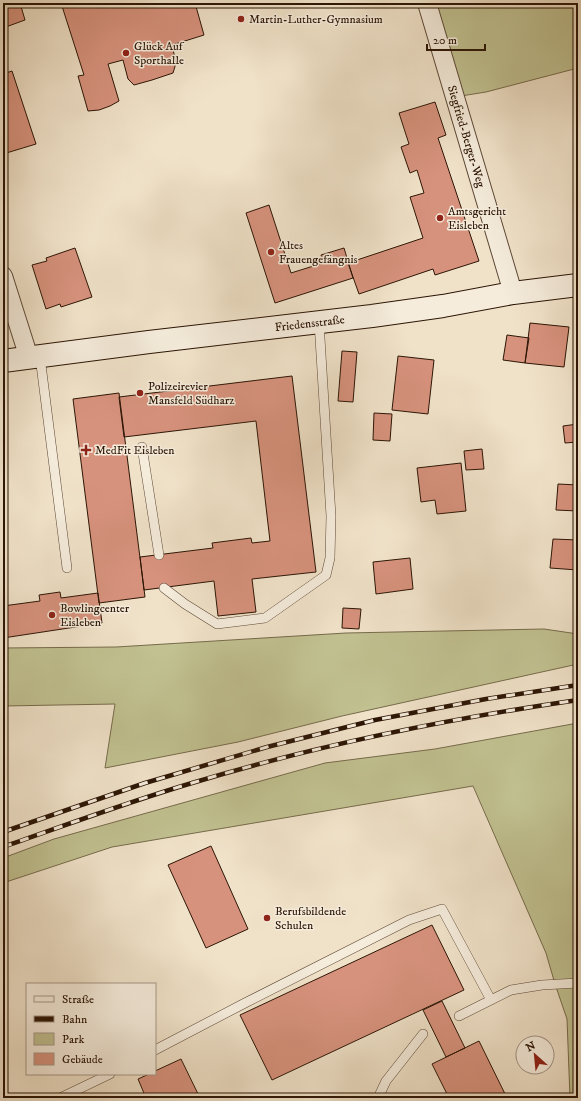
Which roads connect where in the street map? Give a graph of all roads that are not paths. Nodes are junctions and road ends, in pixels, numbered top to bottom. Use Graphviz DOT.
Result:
graph roads {
  1 [pos="427,3"];
  2 [pos="3,276"];
  3 [pos="578,285"];
  4 [pos="513,293"];
  5 [pos="319,322"];
  6 [pos="34,358"];
  7 [pos="3,361"];
  8 [pos="142,447"];
  9 [pos="159,555"];
  10 [pos="67,568"];
  11 [pos="164,588"];
  12 [pos="578,983"];
  13 [pos="491,1000"];
  14 [pos="458,1016"];
  15 [pos="423,1034"];
  16 [pos="156,1049"];
  17 [pos="108,1075"];
  18 [pos="60,1098"];
  19 [pos="378,1098"];
  1 -- 4 [label="street, Siegfried-Berger-Weg"];
  2 -- 6 [label="street"];
  3 -- 4 [label="main road, Friedensstraße"];
  4 -- 5 [label="main road, Friedensstraße"];
  5 -- 6 [label="main road, Friedensstraße"];
  5 -- 11 [label="lane"];
  6 -- 7 [label="main road, Friedensstraße"];
  6 -- 10 [label="lane"];
  8 -- 9 [label="lane"];
  12 -- 13 [label="lane"];
  13 -- 14 [label="lane"];
  13 -- 16 [label="lane"];
  15 -- 19 [label="lane"];
  17 -- 18 [label="lane"];
}
